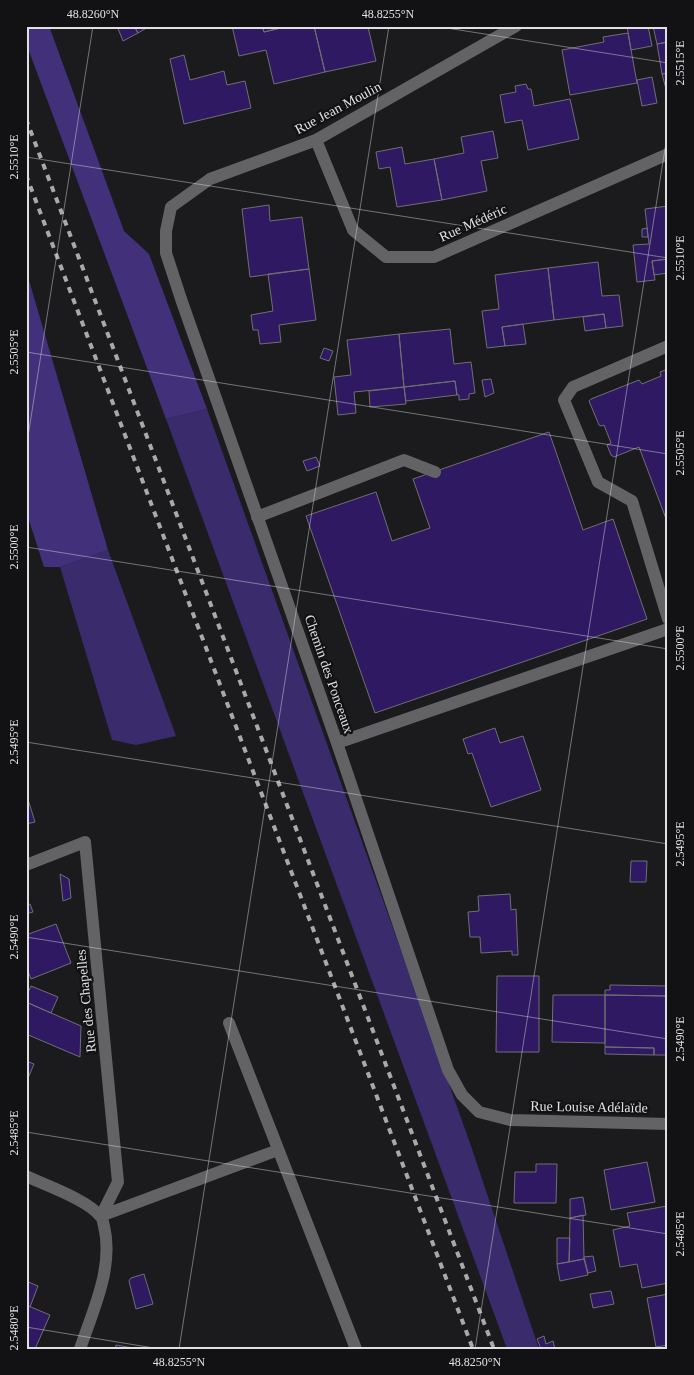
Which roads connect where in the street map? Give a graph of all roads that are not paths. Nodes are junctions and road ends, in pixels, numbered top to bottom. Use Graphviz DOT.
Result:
graph roads {
  1 [pos="516,26"];
  2 [pos="316,140"];
  3 [pos="668,154"];
  4 [pos="171,207"];
  5 [pos="668,346"];
  6 [pos="435,472"];
  7 [pos="257,517"];
  8 [pos="668,619"];
  9 [pos="668,629"];
  10 [pos="337,743"];
  11 [pos="26,865"];
  12 [pos="229,1023"];
  13 [pos="510,1120"];
  14 [pos="668,1124"];
  15 [pos="278,1150"];
  16 [pos="26,1176"];
  17 [pos="102,1216"];
  18 [pos="80,1349"];
  19 [pos="356,1349"];
  1 -- 2 [label="street, Rue Jean Moulin"];
  2 -- 3 [label="street, Rue Médéric"];
  2 -- 4 [label="street, Rue Jean Moulin"];
  4 -- 7 [label="street, Chemin des Ponceaux"];
  5 -- 8 [label="street"];
  6 -- 7 [label="street"];
  7 -- 10 [label="street, Chemin des Ponceaux"];
  9 -- 10 [label="street"];
  10 -- 13 [label="street, Chemin des Ponceaux"];
  11 -- 17 [label="street, Rue des Chapelles"];
  12 -- 15 [label="street"];
  13 -- 14 [label="street, Rue Louise Adélaïde"];
  15 -- 17 [label="street"];
  15 -- 19 [label="street"];
  16 -- 17 [label="street"];
  17 -- 18 [label="street"];
}
